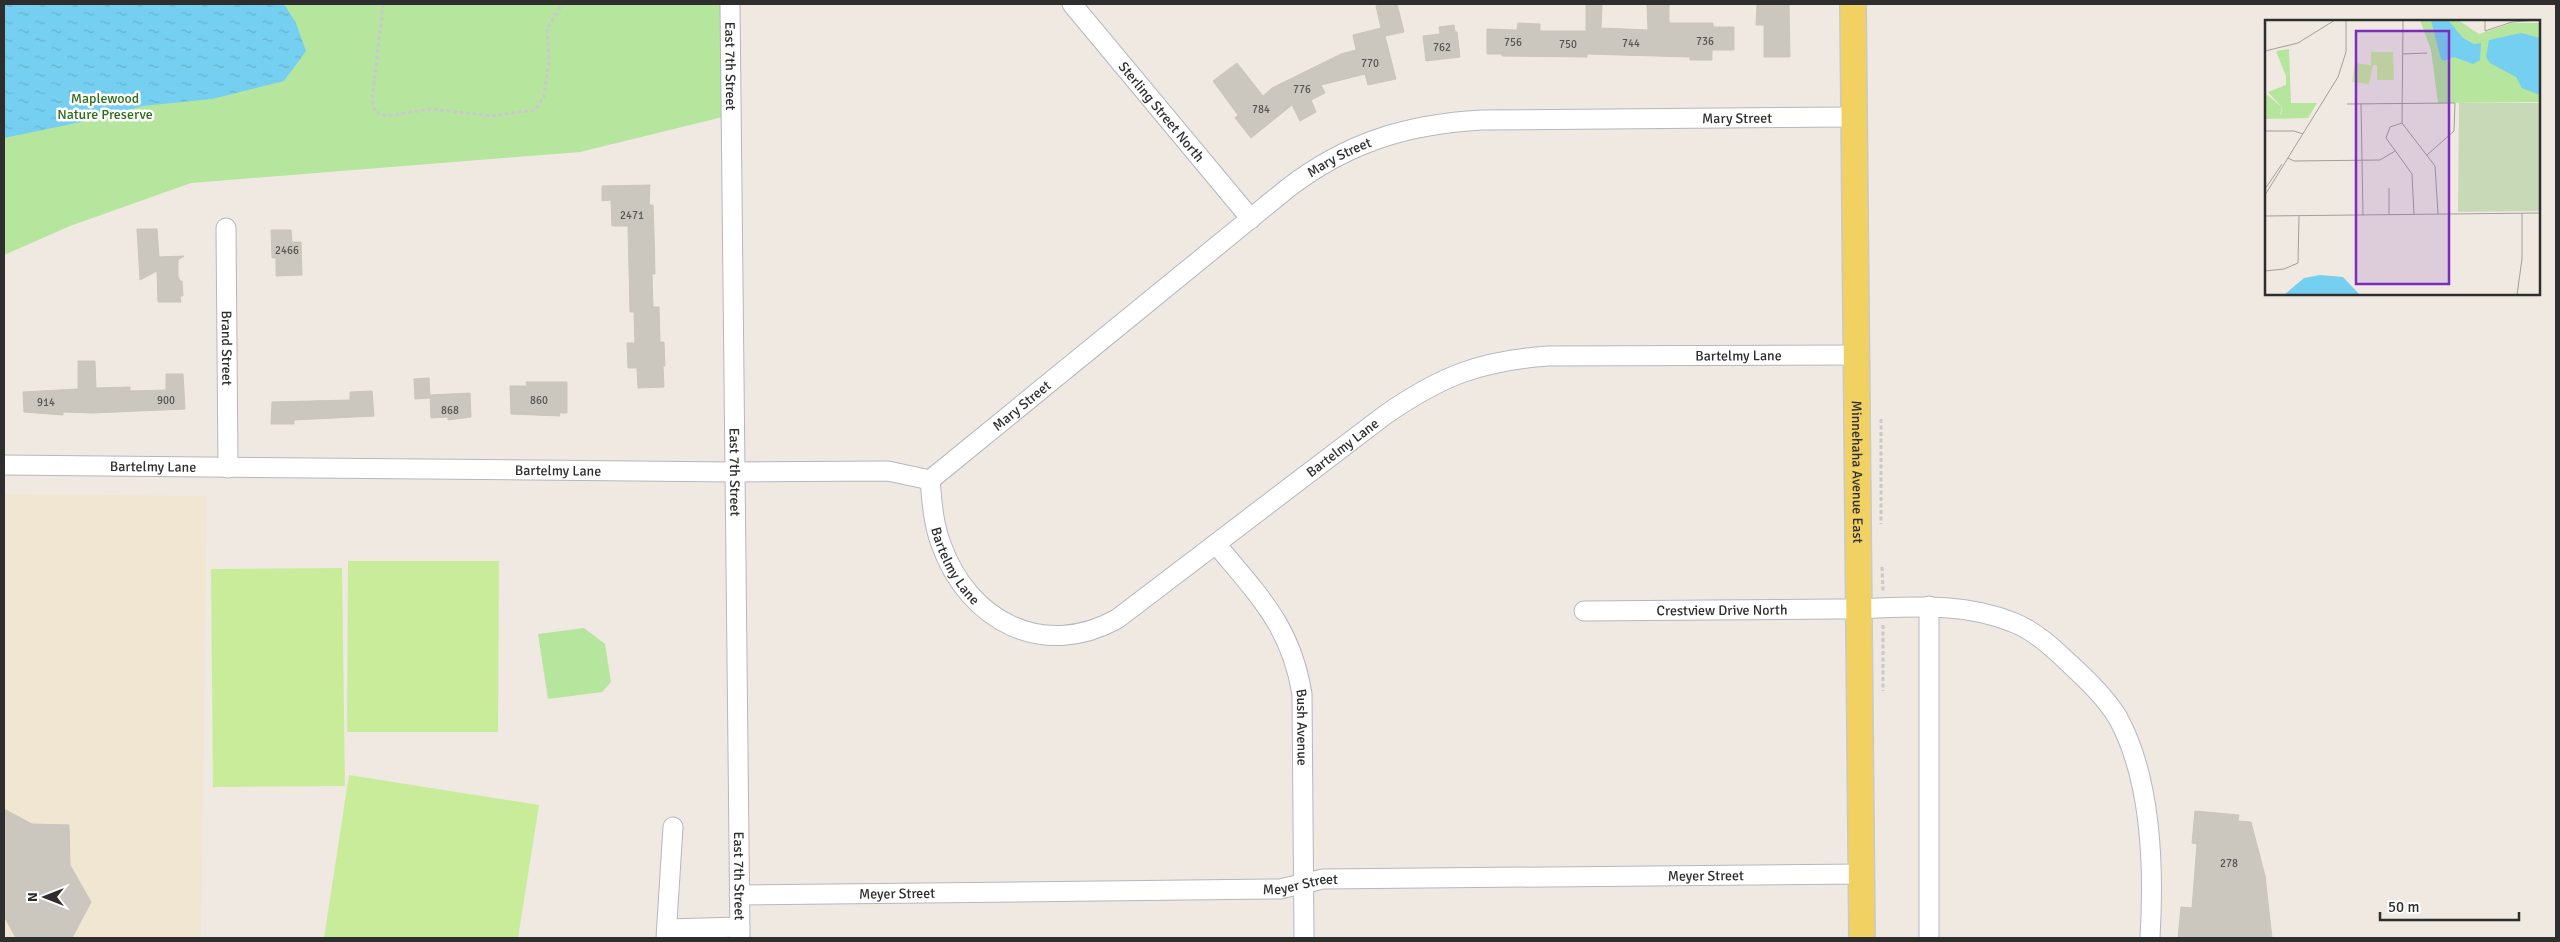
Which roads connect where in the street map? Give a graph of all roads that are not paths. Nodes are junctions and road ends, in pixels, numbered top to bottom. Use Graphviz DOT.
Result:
graph roads {
  1 [pos="730,4"];
  2 [pos="1072,4"];
  3 [pos="1853,4"];
  4 [pos="1854,117"];
  5 [pos="1251,219"];
  6 [pos="226,228"];
  7 [pos="1857,355"];
  8 [pos="4,465"];
  9 [pos="228,468"];
  10 [pos="734,472"];
  11 [pos="930,480"];
  12 [pos="1216,544"];
  13 [pos="1929,606"];
  14 [pos="1859,609"];
  15 [pos="1584,611"];
  16 [pos="673,827"];
  17 [pos="1862,874"];
  18 [pos="1304,885"];
  19 [pos="739,895"];
  20 [pos="667,933"];
  21 [pos="740,933"];
  22 [pos="1304,938"];
  23 [pos="1862,938"];
  24 [pos="1929,938"];
  25 [pos="2150,938"];
  1 -- 10 [label="street, East 7th Street"];
  2 -- 5 [label="street, Sterling Street North"];
  3 -- 4 [label="main road, Minnehaha Avenue East"];
  4 -- 5 [label="street, Mary Street"];
  4 -- 7 [label="main road, Minnehaha Avenue East"];
  5 -- 11 [label="street, Mary Street"];
  6 -- 9 [label="street, Brand Street"];
  7 -- 12 [label="street, Bartelmy Lane"];
  7 -- 14 [label="main road, Minnehaha Avenue East"];
  8 -- 9 [label="street, Bartelmy Lane"];
  9 -- 10 [label="street, Bartelmy Lane"];
  10 -- 11 [label="street, Bartelmy Lane"];
  10 -- 19 [label="street, East 7th Street"];
  11 -- 12 [label="street, Bartelmy Lane"];
  12 -- 18 [label="street, Bush Avenue"];
  13 -- 14 [label="street, Crestview Drive North"];
  13 -- 24 [label="street"];
  13 -- 25 [label="street, Crestview Drive North"];
  14 -- 15 [label="street, Crestview Drive North"];
  14 -- 17 [label="main road, Minnehaha Avenue East"];
  16 -- 20 [label="street"];
  17 -- 18 [label="street, Meyer Street"];
  17 -- 23 [label="main road, Minnehaha Avenue East"];
  18 -- 19 [label="street, Meyer Street"];
  18 -- 22 [label="street, Bush Avenue"];
  19 -- 21 [label="street, East 7th Street"];
  20 -- 21 [label="street"];
}
